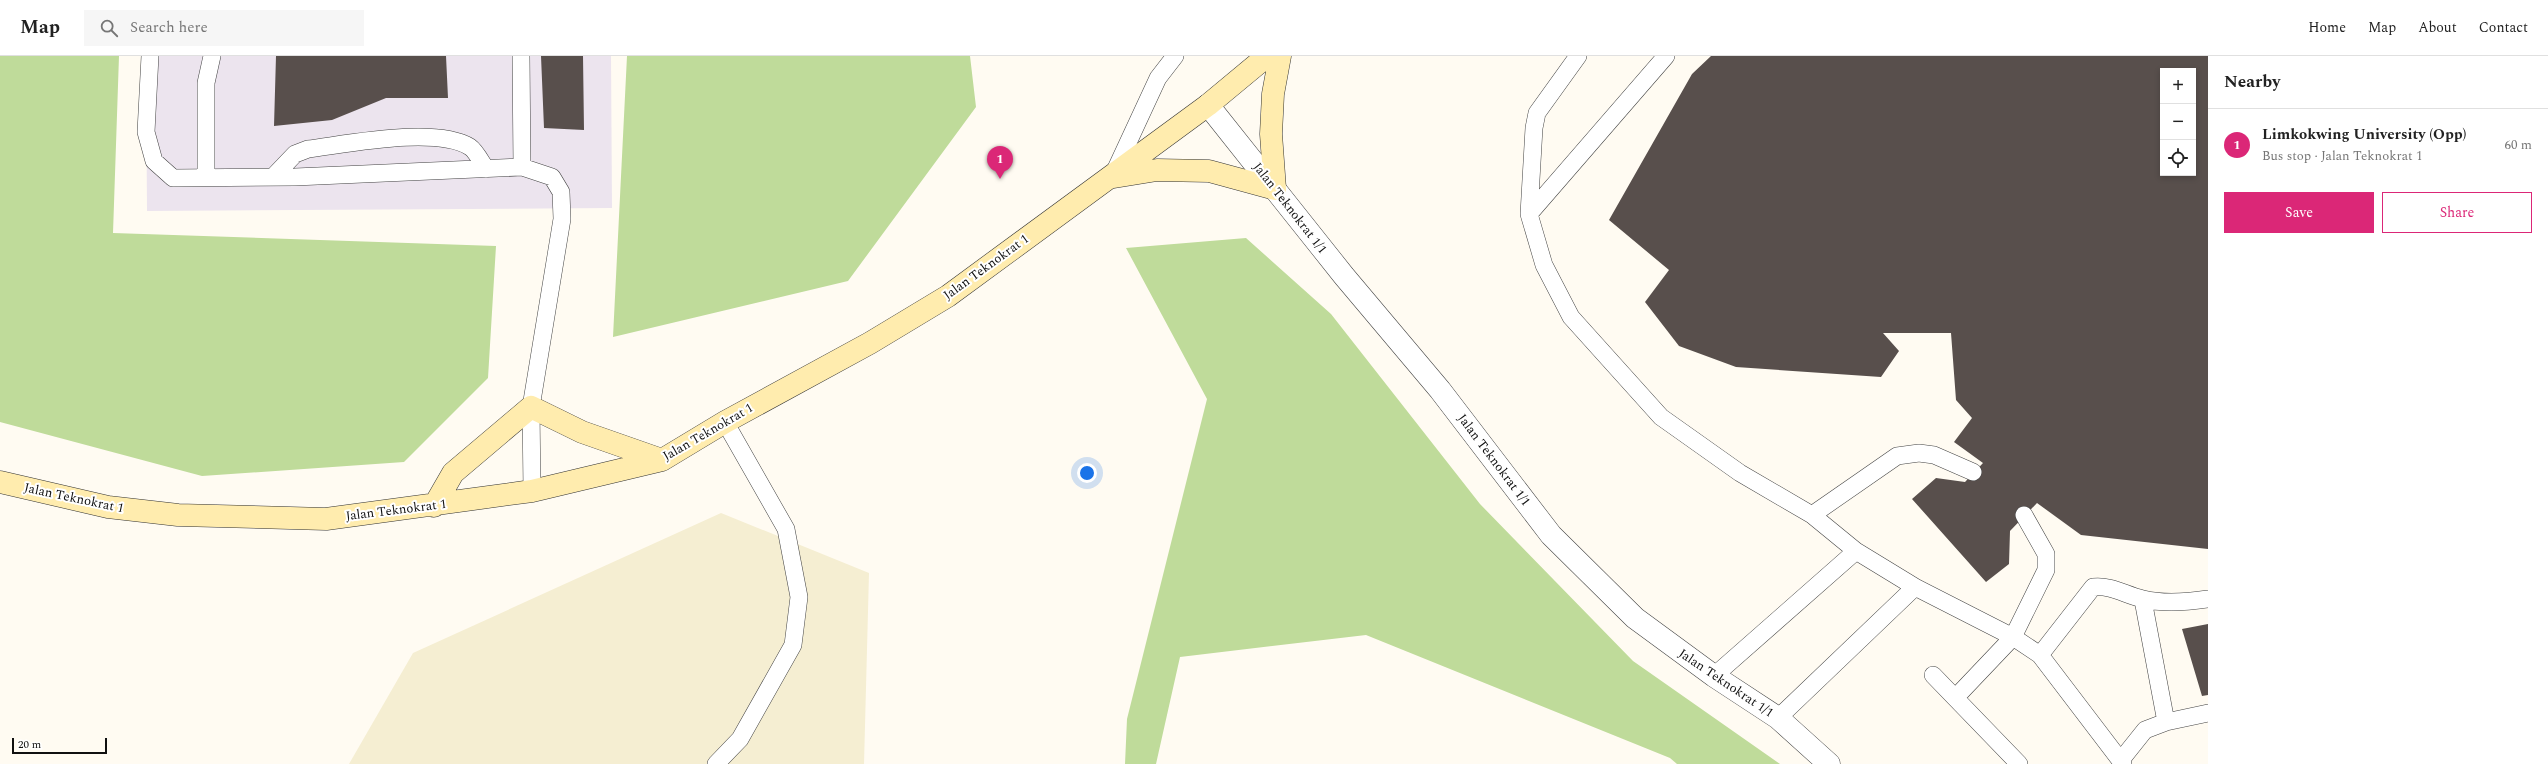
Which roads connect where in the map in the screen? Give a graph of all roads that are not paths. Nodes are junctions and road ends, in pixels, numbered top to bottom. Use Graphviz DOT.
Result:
graph roads {
  1 [pos="150,56"];
  2 [pos="212,56"];
  3 [pos="521,56"];
  4 [pos="1175,56"];
  5 [pos="1268,56"];
  6 [pos="1280,56"];
  7 [pos="1578,56"];
  8 [pos="1666,56"];
  9 [pos="1208,105"];
  10 [pos="522,167"];
  11 [pos="486,169"];
  12 [pos="273,177"];
  13 [pos="1112,177"];
  14 [pos="206,178"];
  15 [pos="1275,189"];
  16 [pos="1529,214"];
  17 [pos="531,406"];
  18 [pos="725,422"];
  19 [pos="662,460"];
  20 [pos="1973,472"];
  21 [pos="0,482"];
  22 [pos="532,491"];
  23 [pos="434,506"];
  24 [pos="1812,515"];
  25 [pos="2024,515"];
  26 [pos="1856,551"];
  27 [pos="1915,587"];
  28 [pos="2208,599"];
  29 [pos="2143,600"];
  30 [pos="2013,637"];
  31 [pos="2040,654"];
  32 [pos="1933,675"];
  33 [pos="1714,676"];
  34 [pos="1956,697"];
  35 [pos="2208,713"];
  36 [pos="1778,718"];
  37 [pos="2166,722"];
  38 [pos="2122,762"];
  39 [pos="716,764"];
  40 [pos="1829,764"];
  41 [pos="2019,764"];
  1 -- 14 [label="lane"];
  2 -- 14 [label="lane"];
  3 -- 10 [label="lane"];
  4 -- 13 [label="lane"];
  5 -- 9 [label="main road, Jalan Teknokrat 1"];
  6 -- 15 [label="main road"];
  7 -- 16 [label="lane"];
  8 -- 16 [label="lane"];
  9 -- 13 [label="main road, Jalan Teknokrat 1"];
  9 -- 15 [label="street, Jalan Teknokrat 1/1"];
  10 -- 11 [label="lane"];
  10 -- 17 [label="lane"];
  11 -- 12 [label="lane"];
  11 -- 12 [label="lane"];
  12 -- 14 [label="lane"];
  13 -- 15 [label="main road"];
  13 -- 18 [label="main road, Jalan Teknokrat 1"];
  15 -- 33 [label="street, Jalan Teknokrat 1/1"];
  16 -- 24 [label="lane"];
  17 -- 19 [label="main road"];
  17 -- 22 [label="lane"];
  17 -- 23 [label="main road"];
  18 -- 19 [label="main road, Jalan Teknokrat 1"];
  18 -- 39 [label="lane"];
  19 -- 22 [label="main road, Jalan Teknokrat 1"];
  20 -- 24 [label="lane"];
  21 -- 23 [label="main road, Jalan Teknokrat 1"];
  22 -- 23 [label="main road, Jalan Teknokrat 1"];
  24 -- 26 [label="lane"];
  25 -- 30 [label="lane"];
  26 -- 27 [label="lane"];
  26 -- 33 [label="lane"];
  27 -- 30 [label="lane"];
  27 -- 36 [label="lane"];
  28 -- 29 [label="lane"];
  29 -- 31 [label="lane"];
  29 -- 37 [label="lane"];
  30 -- 31 [label="lane"];
  30 -- 34 [label="lane"];
  31 -- 38 [label="lane"];
  32 -- 34 [label="lane"];
  33 -- 36 [label="street, Jalan Teknokrat 1/1"];
  34 -- 41 [label="lane"];
  35 -- 37 [label="lane"];
  36 -- 40 [label="street, Jalan Teknokrat 1/1"];
  37 -- 38 [label="lane"];
}
